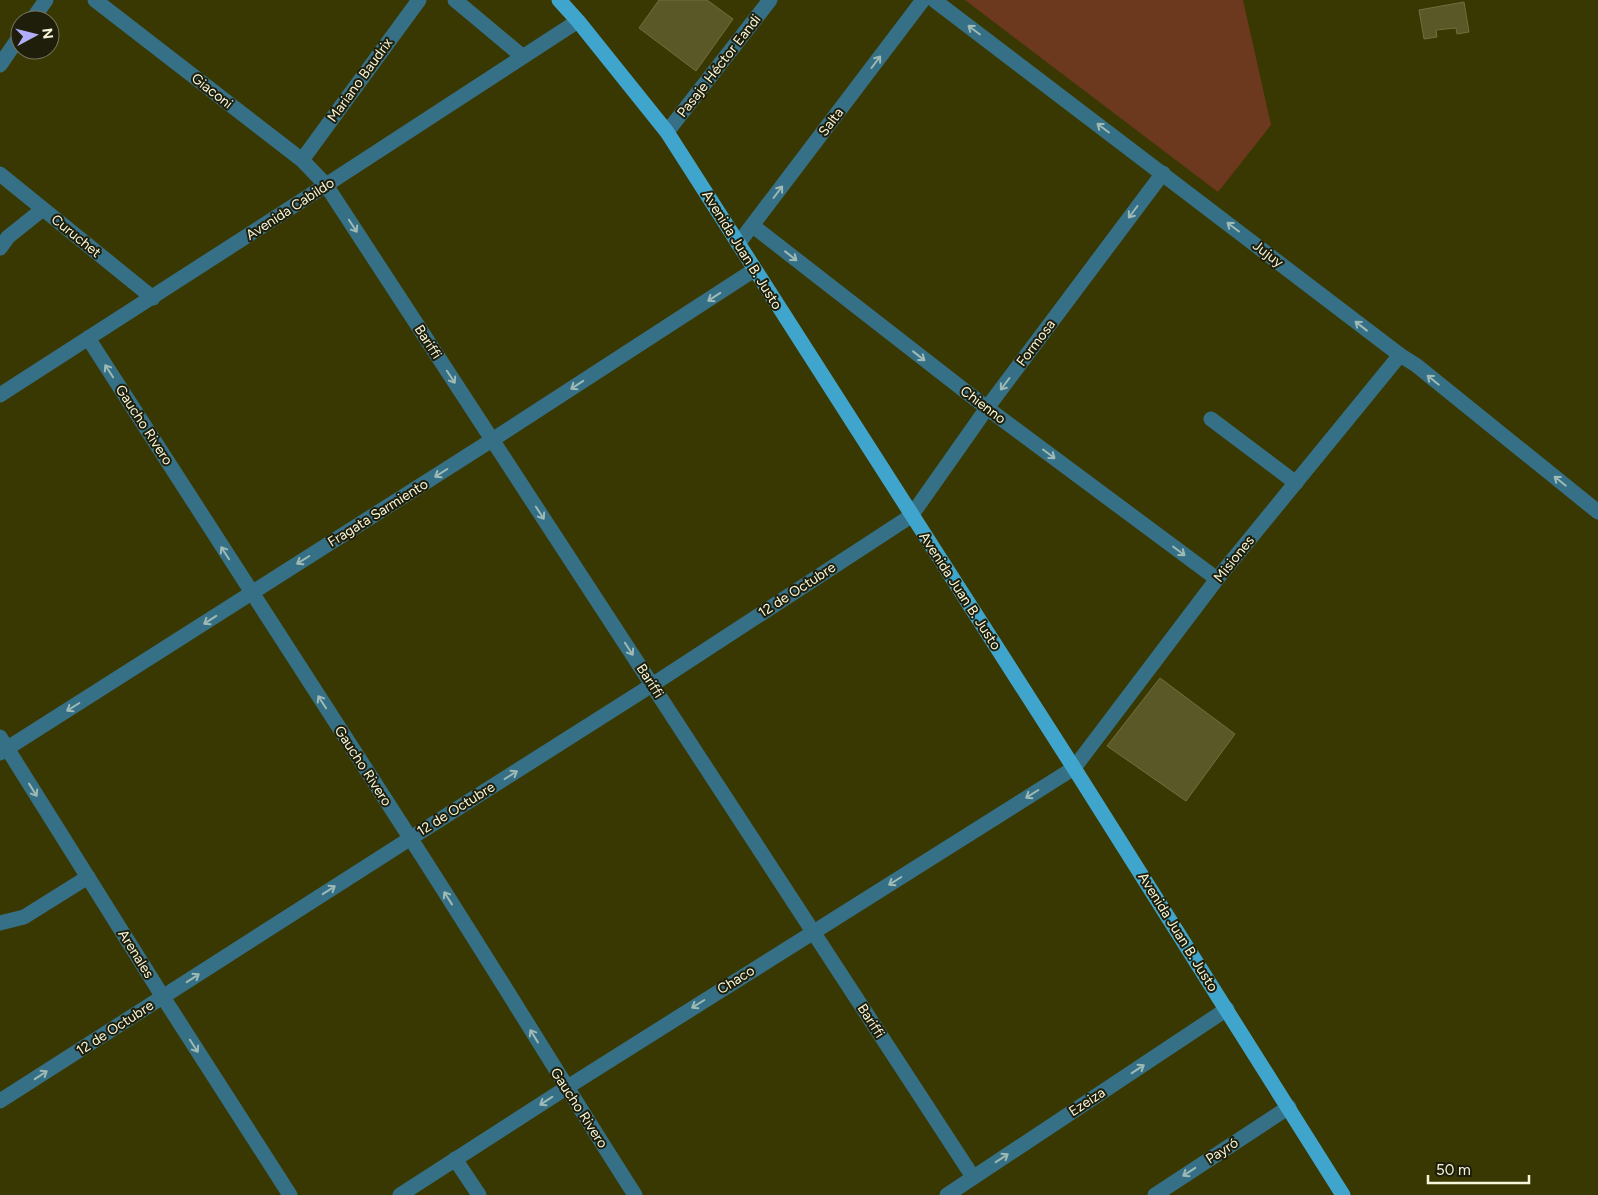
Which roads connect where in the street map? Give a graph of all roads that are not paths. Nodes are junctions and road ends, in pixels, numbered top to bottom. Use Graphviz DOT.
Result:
graph roads {
  1 [pos="94,0"];
  2 [pos="419,0"];
  3 [pos="455,0"];
  4 [pos="559,0"];
  5 [pos="770,0"];
  6 [pos="923,0"];
  7 [pos="934,0"];
  8 [pos="578,21"];
  9 [pos="10,50"];
  10 [pos="522,56"];
  11 [pos="0,65"];
  12 [pos="667,132"];
  13 [pos="302,160"];
  14 [pos="1162,173"];
  15 [pos="0,174"];
  16 [pos="326,186"];
  17 [pos="44,209"];
  18 [pos="753,226"];
  19 [pos="738,244"];
  20 [pos="0,248"];
  21 [pos="754,270"];
  22 [pos="153,298"];
  23 [pos="88,338"];
  24 [pos="1400,355"];
  25 [pos="0,395"];
  26 [pos="987,408"];
  27 [pos="1211,419"];
  28 [pos="492,440"];
  29 [pos="1296,483"];
  30 [pos="1598,512"];
  31 [pos="911,516"];
  32 [pos="1217,579"];
  33 [pos="251,594"];
  34 [pos="652,686"];
  35 [pos="2,746"];
  36 [pos="1074,768"];
  37 [pos="411,838"];
  38 [pos="88,877"];
  39 [pos="0,923"];
  40 [pos="813,932"];
  41 [pos="163,997"];
  42 [pos="1227,1010"];
  43 [pos="566,1088"];
  44 [pos="0,1101"];
  45 [pos="1289,1107"];
  46 [pos="455,1159"];
  47 [pos="973,1177"];
  48 [pos="290,1195"];
  49 [pos="400,1195"];
  50 [pos="478,1195"];
  51 [pos="635,1195"];
  52 [pos="947,1195"];
  53 [pos="1155,1195"];
  54 [pos="1343,1195"];
  1 -- 13 [label="street, Giaconi"];
  2 -- 13 [label="street, Mariano Baudrix"];
  3 -- 10 [label="street"];
  4 -- 8 [label="main road, Avenida Juan B. Justo"];
  5 -- 12 [label="street, Pasaje Héctor Eandi"];
  18 -- 6 [label="street, Salta, one-way"];
  14 -- 7 [label="street, Jujuy, one-way"];
  8 -- 10 [label="street, Avenida Cabildo"];
  8 -- 12 [label="main road, Avenida Juan B. Justo"];
  9 -- 11 [label="street"];
  10 -- 16 [label="street, Avenida Cabildo"];
  12 -- 19 [label="main road, Avenida Juan B. Justo"];
  13 -- 16 [label="street, Giaconi"];
  24 -- 14 [label="street, Jujuy, one-way"];
  14 -- 26 [label="street, Formosa, one-way"];
  15 -- 17 [label="street, Curuchet"];
  16 -- 22 [label="street, Avenida Cabildo"];
  16 -- 28 [label="street, Bariffi, one-way"];
  17 -- 20 [label="street"];
  17 -- 22 [label="street, Curuchet"];
  18 -- 19 [label="street, Salta"];
  18 -- 26 [label="street, Chienno, one-way"];
  19 -- 21 [label="main road, Avenida Juan B. Justo"];
  21 -- 28 [label="street, Fragata Sarmiento, one-way"];
  21 -- 31 [label="main road, Avenida Juan B. Justo"];
  22 -- 23 [label="street, Avenida Cabildo"];
  23 -- 25 [label="street, Avenida Cabildo"];
  33 -- 23 [label="street, Gaucho Rivero, one-way"];
  24 -- 29 [label="street, Misiones"];
  30 -- 24 [label="street, Jujuy, one-way"];
  26 -- 31 [label="street, Formosa"];
  26 -- 32 [label="street, Chienno, one-way"];
  27 -- 29 [label="street"];
  28 -- 33 [label="street, Fragata Sarmiento, one-way"];
  28 -- 34 [label="street, Bariffi, one-way"];
  29 -- 32 [label="street, Misiones"];
  31 -- 34 [label="street, 12 de Octubre"];
  31 -- 36 [label="main road, Avenida Juan B. Justo"];
  32 -- 36 [label="street, Misiones"];
  33 -- 35 [label="street, Fragata Sarmiento, one-way"];
  37 -- 33 [label="street, Gaucho Rivero, one-way"];
  37 -- 34 [label="street, 12 de Octubre, one-way"];
  34 -- 40 [label="street, Bariffi"];
  35 -- 38 [label="street, Arenales, one-way"];
  36 -- 40 [label="street, Chaco, one-way"];
  36 -- 42 [label="main road, Avenida Juan B. Justo"];
  41 -- 37 [label="street, 12 de Octubre, one-way"];
  43 -- 37 [label="street, Gaucho Rivero, one-way"];
  38 -- 39 [label="street"];
  38 -- 41 [label="street, Arenales"];
  40 -- 43 [label="street, Chaco, one-way"];
  40 -- 47 [label="street, Bariffi"];
  44 -- 41 [label="street, 12 de Octubre, one-way"];
  41 -- 48 [label="street, Arenales, one-way"];
  42 -- 45 [label="main road, Avenida Juan B. Justo"];
  47 -- 42 [label="street, Ezeiza, one-way"];
  43 -- 46 [label="street, Chaco, one-way"];
  43 -- 51 [label="street, Gaucho Rivero"];
  45 -- 53 [label="street, Payró, one-way"];
  45 -- 54 [label="main road, Avenida Juan B. Justo"];
  46 -- 49 [label="street, Chaco"];
  46 -- 50 [label="street"];
  47 -- 52 [label="street, Ezeiza"];
}
